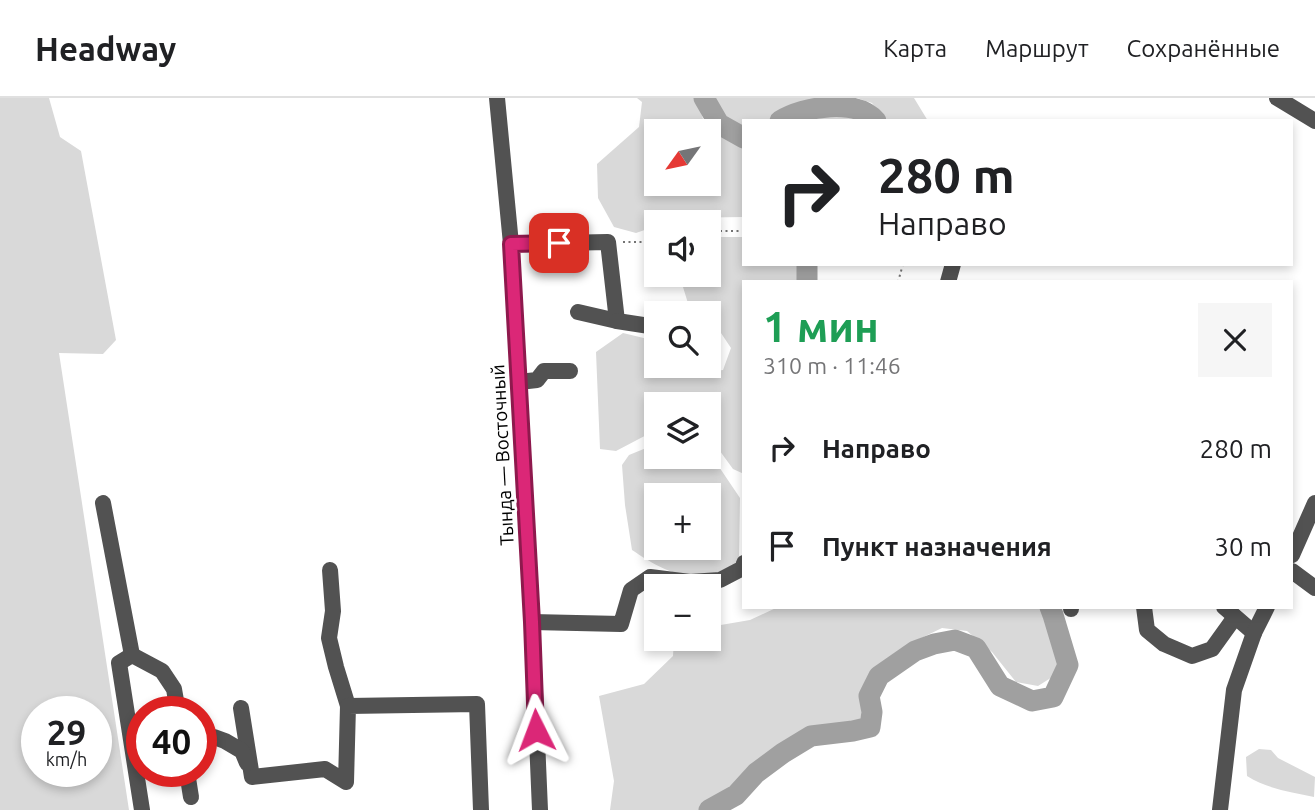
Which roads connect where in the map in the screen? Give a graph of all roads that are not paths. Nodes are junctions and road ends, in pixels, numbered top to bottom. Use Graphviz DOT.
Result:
graph roads {
  1 [pos="497,98"];
  2 [pos="1277,98"];
  3 [pos="1315,121"];
  4 [pos="511,244"];
  5 [pos="578,312"];
  6 [pos="617,321"];
  7 [pos="644,325"];
  8 [pos="570,371"];
  9 [pos="519,382"];
  10 [pos="103,503"];
  11 [pos="1315,503"];
  12 [pos="1293,553"];
  13 [pos="742,569"];
  14 [pos="330,570"];
  15 [pos="1293,572"];
  16 [pos="1315,588"];
  17 [pos="1144,609"];
  18 [pos="1266,609"];
  19 [pos="1230,612"];
  20 [pos="532,622"];
  21 [pos="1254,633"];
  22 [pos="132,654"];
  23 [pos="175,696"];
  24 [pos="348,706"];
  25 [pos="241,708"];
  26 [pos="217,738"];
  27 [pos="252,776"];
  28 [pos="189,787"];
  29 [pos="191,797"];
  30 [pos="142,810"];
  31 [pos="481,810"];
  32 [pos="540,810"];
  33 [pos="1220,810"];
  1 -- 4 [label="street, Тында — Восточный"];
  2 -- 3 [label="street"];
  4 -- 6 [label="street"];
  4 -- 9 [label="street, Тында — Восточный"];
  5 -- 6 [label="street"];
  6 -- 7 [label="street"];
  8 -- 9 [label="street"];
  9 -- 20 [label="street, Тында — Восточный"];
  10 -- 22 [label="street"];
  11 -- 12 [label="street"];
  13 -- 20 [label="street"];
  14 -- 24 [label="street"];
  15 -- 16 [label="street"];
  17 -- 19 [label="street"];
  18 -- 21 [label="street"];
  19 -- 21 [label="street"];
  20 -- 32 [label="street, Тында — Восточный"];
  21 -- 33 [label="street"];
  22 -- 23 [label="street"];
  22 -- 30 [label="street"];
  24 -- 27 [label="street"];
  24 -- 31 [label="street"];
  25 -- 27 [label="street"];
  26 -- 27 [label="street"];
  28 -- 29 [label="street"];
}
